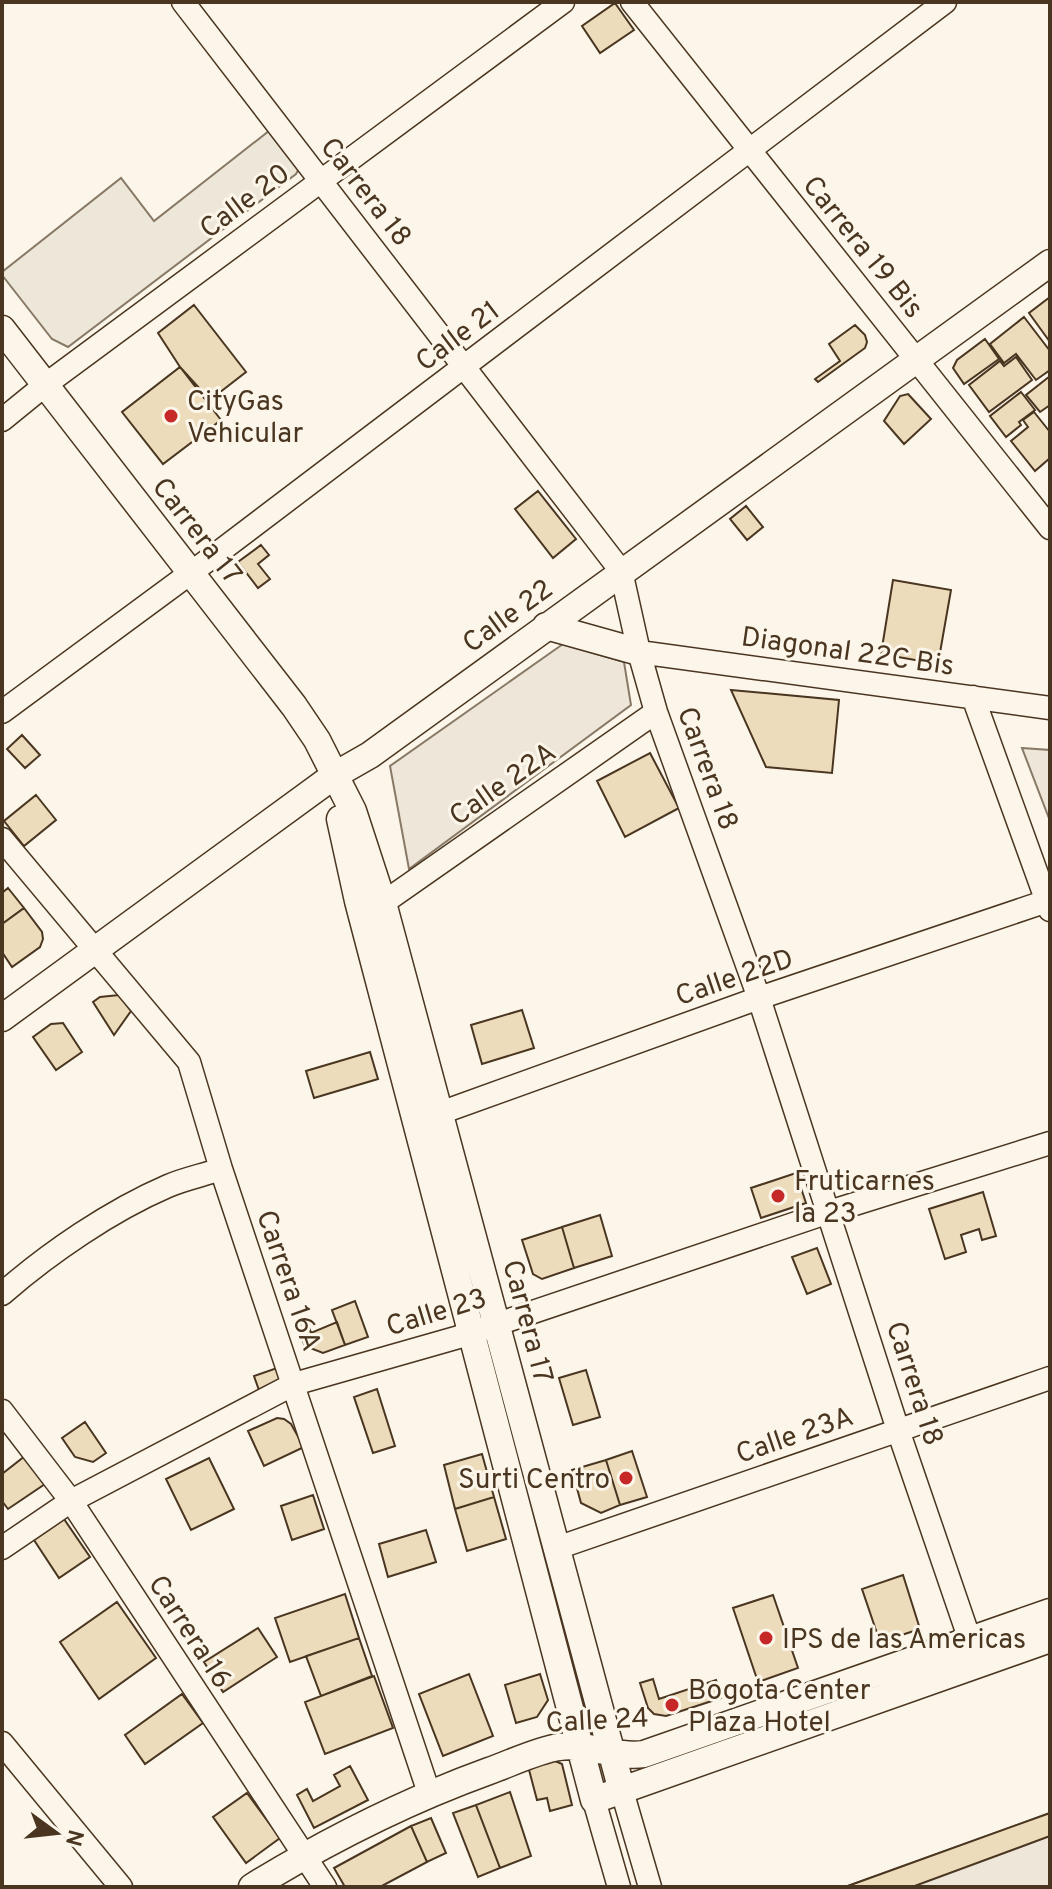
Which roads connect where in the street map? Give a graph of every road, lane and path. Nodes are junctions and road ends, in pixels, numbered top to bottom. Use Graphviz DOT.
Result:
graph roads {
  1 [pos="183,2"];
  2 [pos="563,2"];
  3 [pos="632,2"];
  4 [pos="945,2"];
  5 [pos="749,150"];
  6 [pos="321,181"];
  7 [pos="1050,263"];
  8 [pos="2,329"];
  9 [pos="915,359"];
  10 [pos="464,367"];
  11 [pos="45,385"];
  12 [pos="2,420"];
  13 [pos="1050,528"];
  14 [pos="621,571"];
  15 [pos="190,573"];
  16 [pos="546,626"];
  17 [pos="639,652"];
  18 [pos="973,697"];
  19 [pos="1050,708"];
  20 [pos="2,712"];
  21 [pos="656,712"];
  22 [pos="335,775"];
  23 [pos="2,839"];
  24 [pos="383,903"];
  25 [pos="1049,903"];
  26 [pos="96,948"];
  27 [pos="759,998"];
  28 [pos="2,1018"];
  29 [pos="440,1113"];
  30 [pos="1050,1143"];
  31 [pos="221,1169"];
  32 [pos="829,1212"];
  33 [pos="2,1294"];
  34 [pos="484,1329"];
  35 [pos="1050,1378"];
  36 [pos="294,1384"];
  37 [pos="2,1411"];
  38 [pos="898,1430"];
  39 [pos="71,1501"];
  40 [pos="2,1548"];
  41 [pos="557,1548"];
  42 [pos="1050,1612"];
  43 [pos="1050,1639"];
  44 [pos="974,1652"];
  45 [pos="2,1743"];
  46 [pos="581,1746"];
  47 [pos="612,1753"];
  48 [pos="622,1791"];
  49 [pos="429,1793"];
  50 [pos="594,1800"];
  51 [pos="304,1855"];
  52 [pos="121,1887"];
  53 [pos="252,1887"];
  54 [pos="325,1887"];
  55 [pos="619,1887"];
  56 [pos="650,1887"];
  1 -- 6 [label="street, Carrera 18"];
  2 -- 6 [label="street, Calle 20"];
  3 -- 5 [label="street, Carrera 19 Bis"];
  4 -- 5 [label="street, Calle 21"];
  5 -- 9 [label="street, Carrera 19 Bis"];
  5 -- 10 [label="street, Calle 21"];
  6 -- 10 [label="street, Carrera 18"];
  6 -- 11 [label="street, Calle 20"];
  7 -- 9 [label="street, Calle 22"];
  8 -- 11 [label="street, Carrera 17"];
  9 -- 13 [label="street, Carrera 19 Bis"];
  9 -- 14 [label="street, Calle 22"];
  10 -- 14 [label="street, Carrera 18"];
  10 -- 15 [label="street, Calle 21"];
  11 -- 12 [label="street, Calle 20"];
  11 -- 15 [label="street, Carrera 17"];
  14 -- 16 [label="street, Calle 22"];
  14 -- 17 [label="street, Carrera 18"];
  15 -- 20 [label="street, Calle 21"];
  15 -- 22 [label="street, Carrera 17"];
  16 -- 17 [label="street"];
  16 -- 22 [label="street, Calle 22"];
  17 -- 18 [label="street, Diagonal 22C Bis"];
  17 -- 21 [label="street, Carrera 18"];
  18 -- 19 [label="street, Diagonal 22C Bis"];
  18 -- 25 [label="street"];
  21 -- 24 [label="street, Calle 22A"];
  21 -- 27 [label="street, Carrera 18"];
  22 -- 24 [label="street, Carrera 17"];
  22 -- 26 [label="street, Calle 22"];
  22 -- 34 [label="street, Carrera 17"];
  23 -- 26 [label="street, Carrera 16A"];
  24 -- 29 [label="street, Carrera 17"];
  25 -- 27 [label="street, Calle 22D"];
  26 -- 28 [label="street, Calle 22"];
  26 -- 31 [label="street, Carrera 16A"];
  27 -- 29 [label="street, Calle 22D"];
  27 -- 32 [label="street, Carrera 18"];
  29 -- 34 [label="street, Carrera 17"];
  30 -- 32 [label="street, Calle 23"];
  31 -- 33 [label="street"];
  31 -- 36 [label="street, Carrera 16A"];
  32 -- 34 [label="street, Calle 23"];
  32 -- 38 [label="street, Carrera 18"];
  34 -- 36 [label="street, Calle 23"];
  34 -- 41 [label="street, Carrera 17"];
  34 -- 46 [label="street, Carrera 17"];
  35 -- 38 [label="street, Calle 23A"];
  36 -- 39 [label="street, Calle 23"];
  36 -- 49 [label="street, Carrera 16A"];
  37 -- 39 [label="street, Carrera 16"];
  38 -- 41 [label="street, Calle 23A"];
  38 -- 44 [label="street, Carrera 18"];
  39 -- 40 [label="street, Calle 23"];
  39 -- 51 [label="street, Carrera 16"];
  41 -- 47 [label="street, Carrera 17"];
  42 -- 44 [label="street, Calle 24"];
  43 -- 44 [label="street, Calle 24"];
  44 -- 47 [label="street, Calle 24"];
  44 -- 48 [label="street, Calle 24"];
  45 -- 52 [label="street"];
  46 -- 47 [label="street, Calle 24"];
  46 -- 49 [label="street, Calle 24"];
  46 -- 50 [label="street, Carrera 17"];
  47 -- 48 [label="street, Carrera 17"];
  48 -- 50 [label="street, Calle 24"];
  48 -- 56 [label="street, Carrera 17"];
  49 -- 51 [label="street, Calle 24"];
  50 -- 55 [label="street, Carrera 17"];
  51 -- 53 [label="street, Calle 24"];
  51 -- 54 [label="street, Carrera 16"];
}
